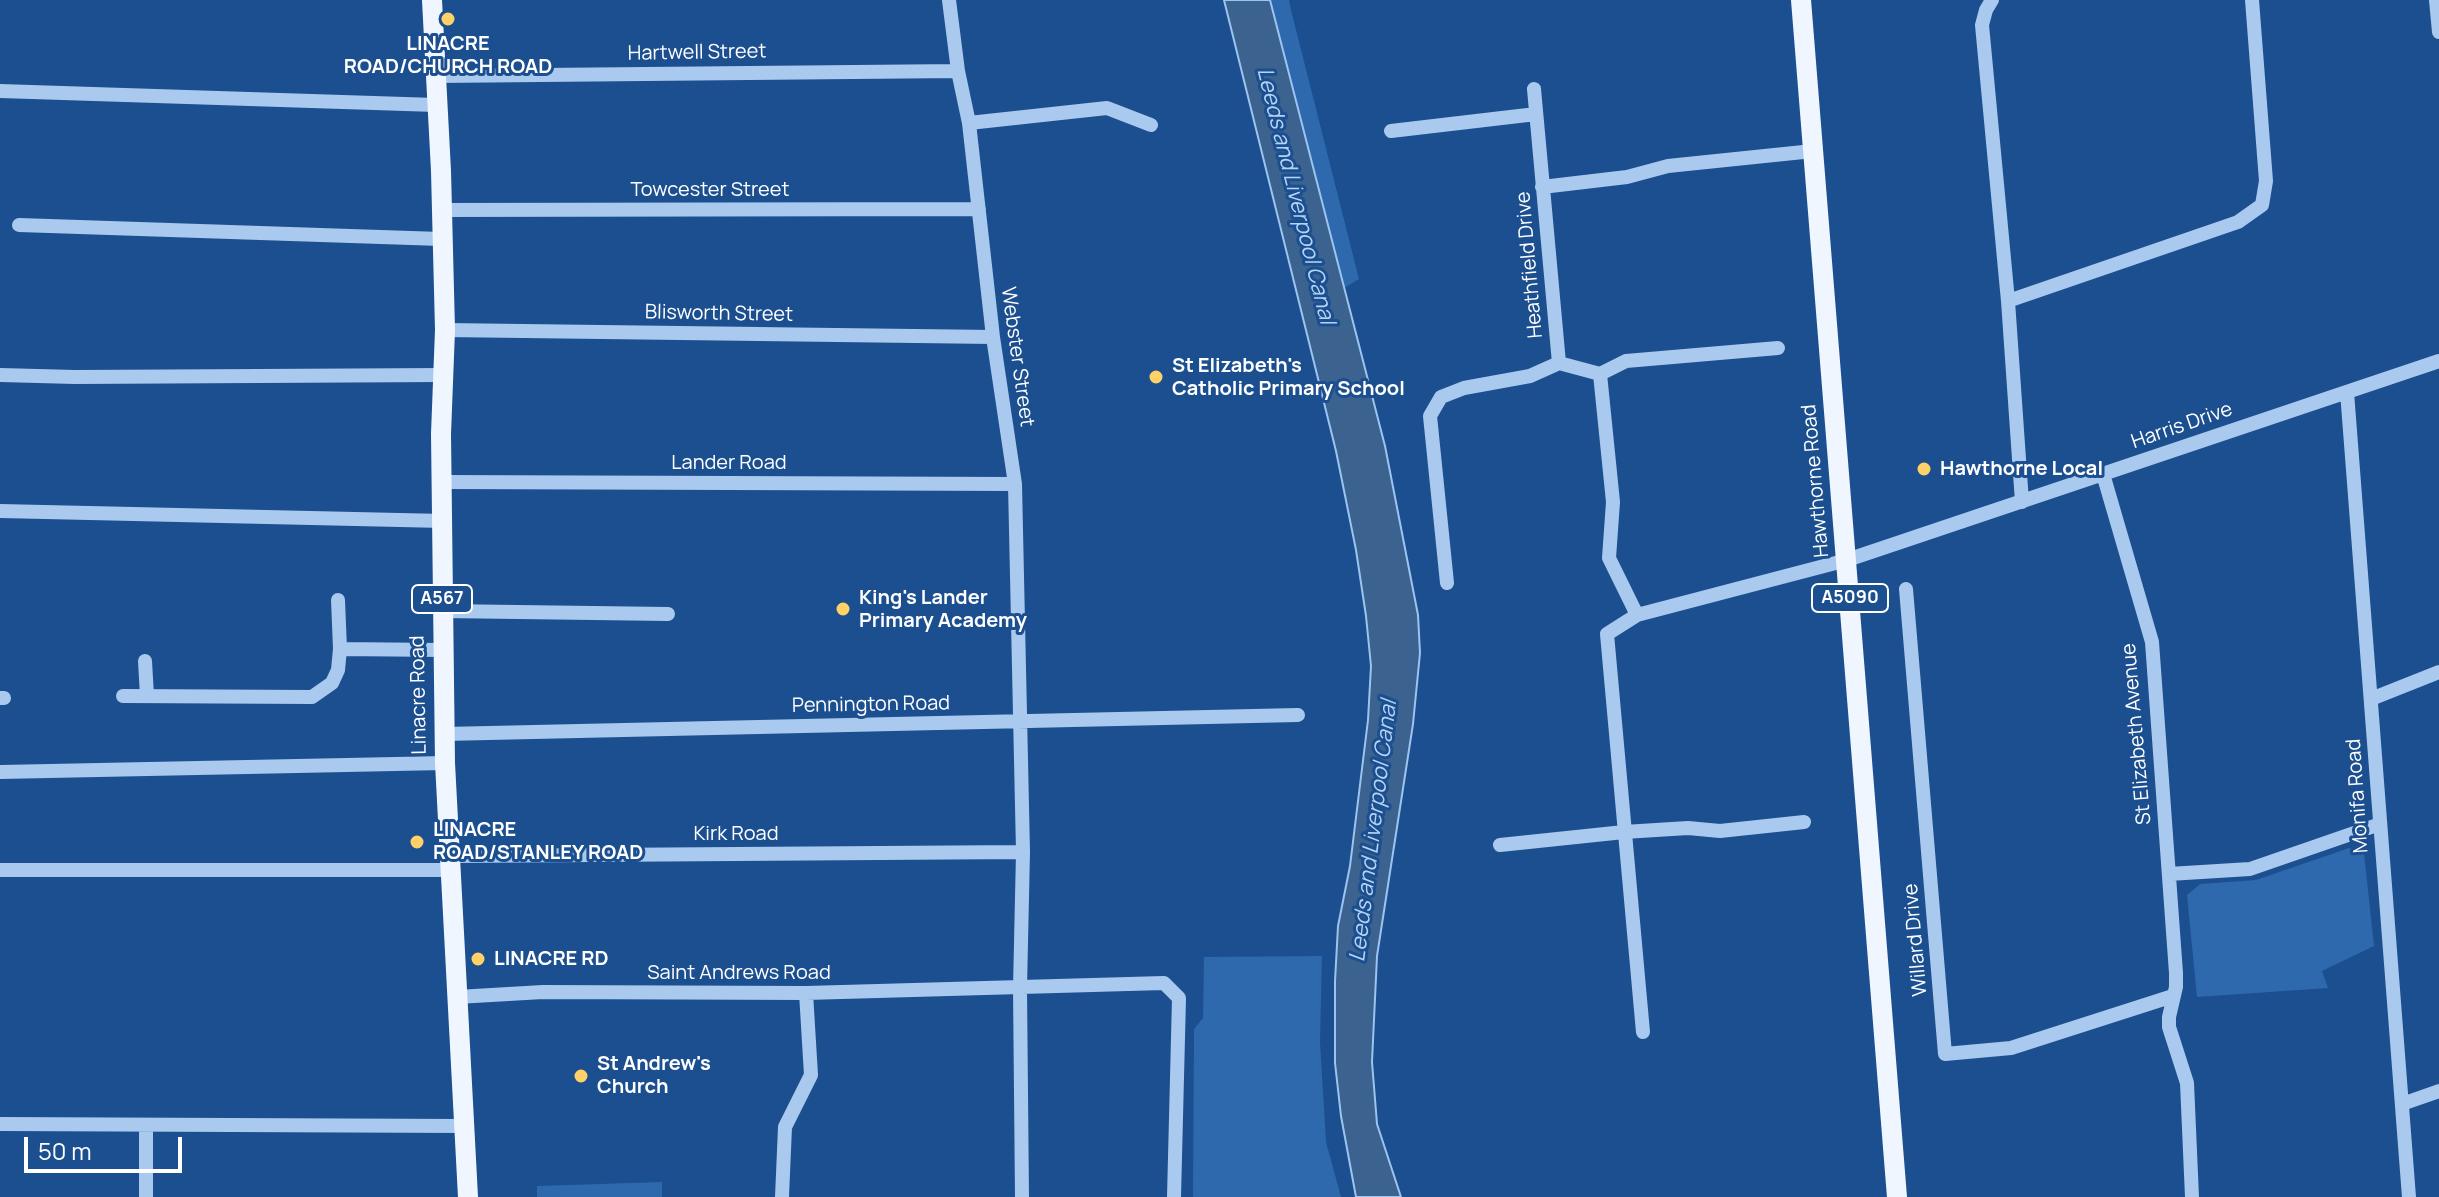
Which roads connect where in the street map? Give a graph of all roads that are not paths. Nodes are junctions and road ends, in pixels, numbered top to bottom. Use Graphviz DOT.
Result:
graph roads {
  1 [pos="432,0"];
  2 [pos="949,0"];
  3 [pos="1801,0"];
  4 [pos="1992,0"];
  5 [pos="2252,0"];
  6 [pos="2436,0"];
  7 [pos="2439,32"];
  8 [pos="958,71"];
  9 [pos="437,76"];
  10 [pos="1534,89"];
  11 [pos="0,91"];
  12 [pos="436,105"];
  13 [pos="1536,114"];
  14 [pos="969,123"];
  15 [pos="1151,125"];
  16 [pos="1391,131"];
  17 [pos="1813,151"];
  18 [pos="1542,187"];
  19 [pos="979,209"];
  20 [pos="441,210"];
  21 [pos="19,225"];
  22 [pos="441,239"];
  23 [pos="2008,301"];
  24 [pos="445,330"];
  25 [pos="993,337"];
  26 [pos="1778,348"];
  27 [pos="2439,361"];
  28 [pos="1559,363"];
  29 [pos="1600,374"];
  30 [pos="0,375"];
  31 [pos="442,375"];
  32 [pos="2347,392"];
  33 [pos="2103,474"];
  34 [pos="442,482"];
  35 [pos="1015,484"];
  36 [pos="2022,502"];
  37 [pos="0,511"];
  38 [pos="444,521"];
  39 [pos="1847,560"];
  40 [pos="1447,583"];
  41 [pos="1906,589"];
  42 [pos="338,600"];
  43 [pos="442,611"];
  44 [pos="668,614"];
  45 [pos="1637,615"];
  46 [pos="340,649"];
  47 [pos="443,650"];
  48 [pos="145,661"];
  49 [pos="2439,672"];
  50 [pos="123,696"];
  51 [pos="147,696"];
  52 [pos="2371,699"];
  53 [pos="1298,715"];
  54 [pos="1019,722"];
  55 [pos="444,734"];
  56 [pos="445,763"];
  57 [pos="0,772"];
  58 [pos="1804,822"];
  59 [pos="2380,824"];
  60 [pos="1624,832"];
  61 [pos="1500,845"];
  62 [pos="1023,852"];
  63 [pos="450,863"];
  64 [pos="0,870"];
  65 [pos="2169,874"];
  66 [pos="1020,988"];
  67 [pos="806,993"];
  68 [pos="2173,996"];
  69 [pos="457,997"];
  70 [pos="1643,1032"];
  71 [pos="2439,1091"];
  72 [pos="2402,1104"];
  73 [pos="0,1124"];
  74 [pos="146,1126"];
  75 [pos="463,1126"];
  76 [pos="146,1197"];
  77 [pos="468,1197"];
  78 [pos="782,1197"];
  79 [pos="1022,1197"];
  80 [pos="1174,1197"];
  81 [pos="1897,1197"];
  82 [pos="2192,1197"];
  83 [pos="2409,1197"];
  1 -- 9 [label="main road, Linacre Road / A567"];
  2 -- 8 [label="street, Webster Street"];
  3 -- 17 [label="main road, Hawthorne Road / A5090"];
  4 -- 23 [label="street"];
  5 -- 23 [label="street"];
  6 -- 7 [label="street"];
  8 -- 9 [label="street, Hartwell Street"];
  8 -- 14 [label="street, Webster Street"];
  9 -- 12 [label="main road, Linacre Road / A567"];
  10 -- 13 [label="street, Heathfield Drive"];
  11 -- 12 [label="street"];
  12 -- 20 [label="main road, Linacre Road / A567"];
  13 -- 16 [label="street"];
  13 -- 18 [label="street, Heathfield Drive"];
  14 -- 15 [label="street"];
  14 -- 19 [label="street, Webster Street"];
  17 -- 18 [label="street"];
  17 -- 39 [label="main road, Hawthorne Road / A5090"];
  18 -- 28 [label="street, Heathfield Drive"];
  19 -- 20 [label="street, Towcester Street"];
  19 -- 25 [label="street, Webster Street"];
  20 -- 22 [label="main road, Linacre Road / A567"];
  21 -- 22 [label="street"];
  22 -- 24 [label="main road, Linacre Road / A567"];
  23 -- 36 [label="street"];
  24 -- 25 [label="street, Blisworth Street"];
  24 -- 31 [label="main road, Linacre Road / A567"];
  25 -- 35 [label="street, Webster Street"];
  26 -- 29 [label="street"];
  27 -- 32 [label="street, Harris Drive"];
  28 -- 29 [label="street, Heathfield Drive"];
  28 -- 40 [label="street"];
  29 -- 45 [label="street"];
  30 -- 31 [label="street"];
  31 -- 34 [label="main road, Linacre Road / A567"];
  32 -- 33 [label="street, Harris Drive"];
  32 -- 52 [label="street, Monifa Road"];
  33 -- 36 [label="street, Harris Drive"];
  33 -- 65 [label="street, St Elizabeth Avenue"];
  34 -- 35 [label="street, Lander Road"];
  34 -- 38 [label="main road, Linacre Road / A567"];
  35 -- 54 [label="street, Webster Street"];
  36 -- 39 [label="street, Harris Drive"];
  37 -- 38 [label="street"];
  38 -- 43 [label="main road, Linacre Road / A567"];
  39 -- 45 [label="street, Harris Drive"];
  39 -- 81 [label="main road, Hawthorne Road / A5090"];
  41 -- 68 [label="street, Willard Drive"];
  42 -- 46 [label="street"];
  43 -- 44 [label="street"];
  43 -- 47 [label="main road, Linacre Road / A567"];
  45 -- 60 [label="street, Harris Drive"];
  46 -- 47 [label="street"];
  46 -- 51 [label="street"];
  47 -- 55 [label="main road, Linacre Road / A567"];
  48 -- 51 [label="street"];
  49 -- 52 [label="street"];
  50 -- 51 [label="street"];
  52 -- 59 [label="street, Monifa Road"];
  53 -- 54 [label="street, Pennington Road"];
  54 -- 55 [label="street, Pennington Road"];
  54 -- 62 [label="street, Webster Street"];
  55 -- 56 [label="main road, Linacre Road / A567"];
  56 -- 57 [label="street"];
  56 -- 63 [label="main road, Linacre Road / A567"];
  58 -- 60 [label="street"];
  59 -- 65 [label="street"];
  59 -- 72 [label="street, Monifa Road"];
  60 -- 61 [label="street"];
  60 -- 70 [label="street"];
  62 -- 63 [label="street, Kirk Road"];
  62 -- 66 [label="street, Webster Street"];
  63 -- 64 [label="street, Kirk Road"];
  63 -- 69 [label="main road, Linacre Road / A567"];
  65 -- 68 [label="street, St Elizabeth Avenue"];
  66 -- 67 [label="street, Saint Andrews Road"];
  66 -- 79 [label="street, Webster Street"];
  66 -- 80 [label="street, Saint Andrews Road"];
  67 -- 69 [label="street, Saint Andrews Road"];
  67 -- 78 [label="street"];
  68 -- 82 [label="street, St Elizabeth Avenue"];
  69 -- 75 [label="main road, Linacre Road / A567"];
  71 -- 72 [label="street"];
  72 -- 83 [label="street, Monifa Road"];
  73 -- 74 [label="street"];
  74 -- 75 [label="street"];
  74 -- 76 [label="street"];
  75 -- 77 [label="main road, Linacre Road / A567"];
}
